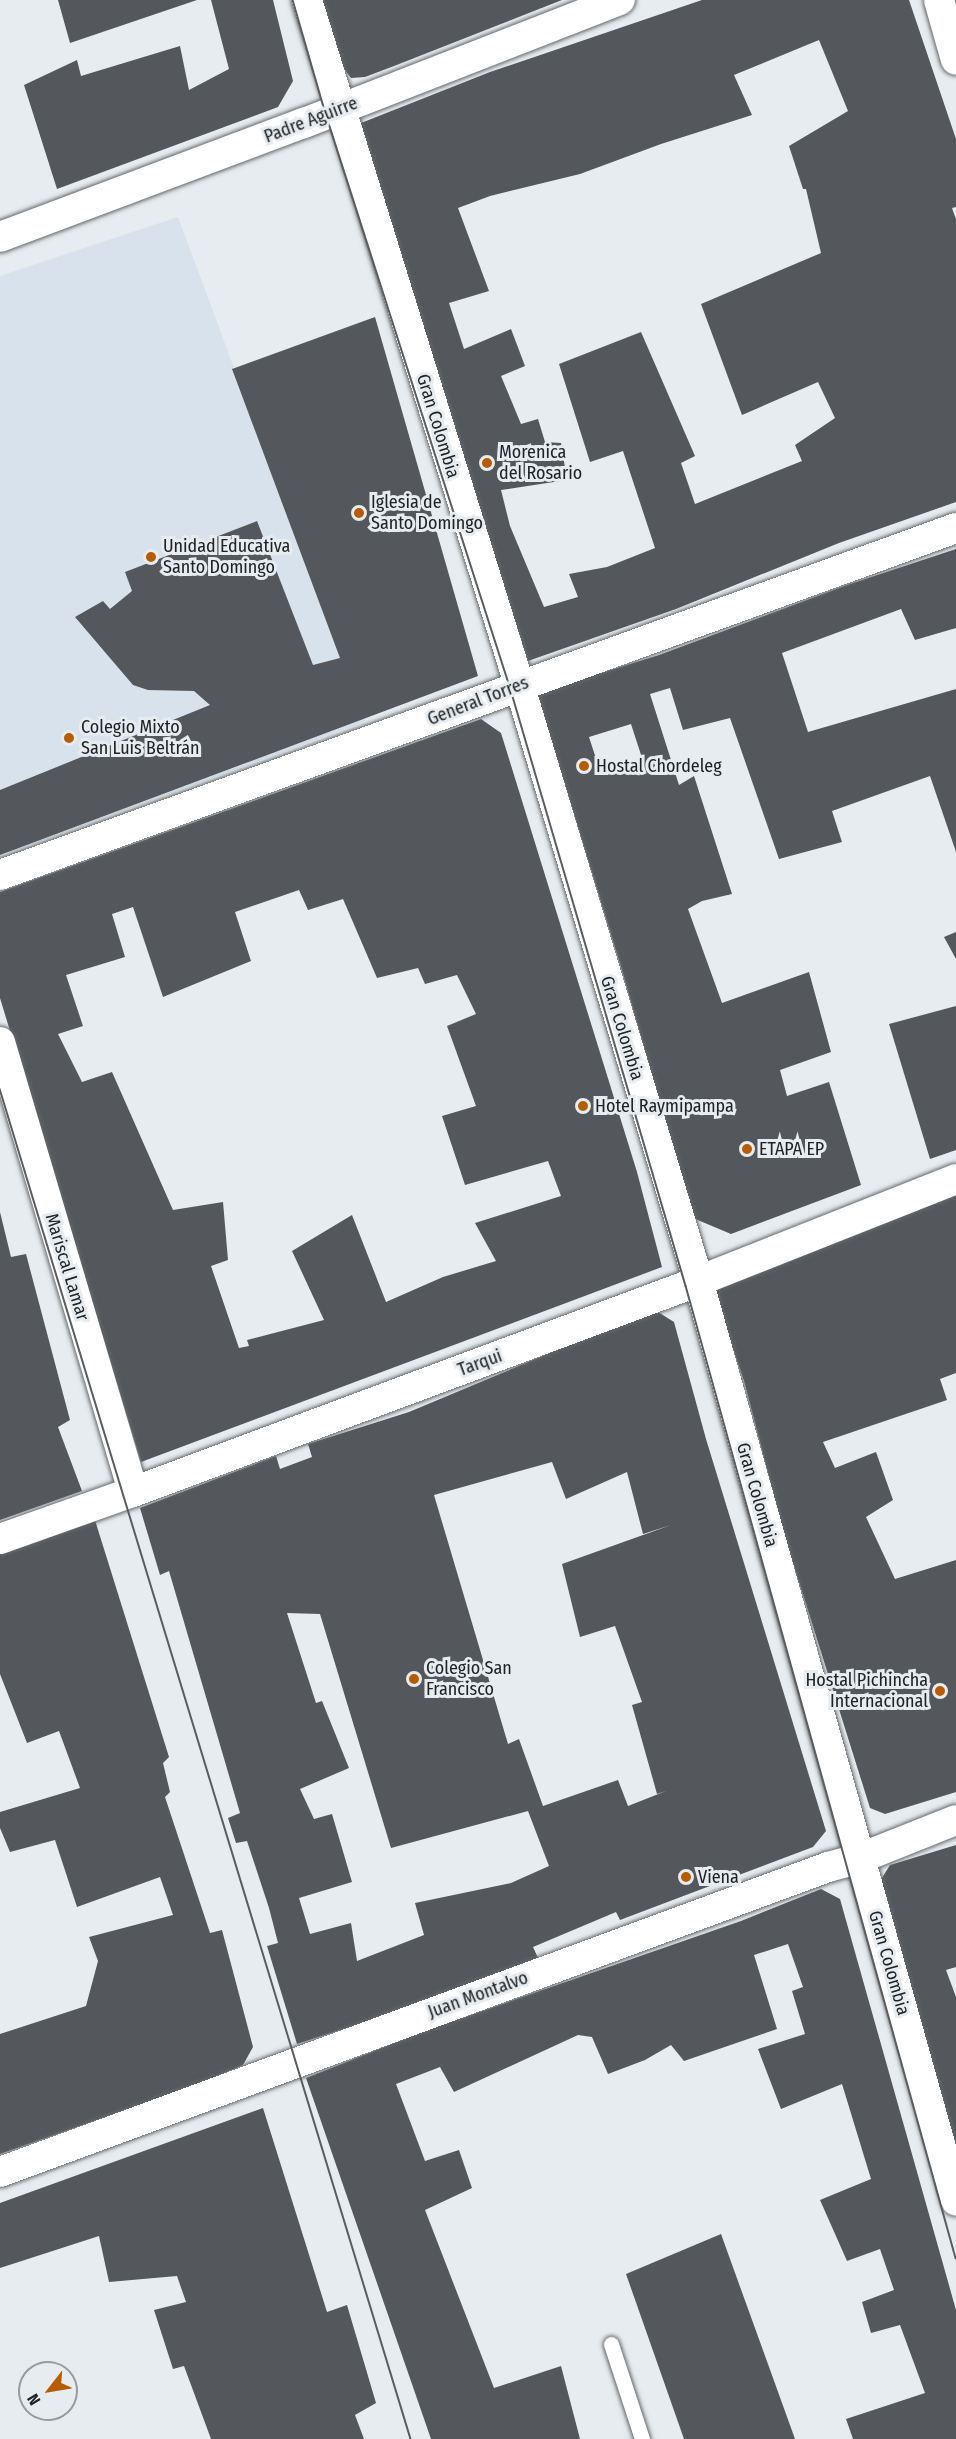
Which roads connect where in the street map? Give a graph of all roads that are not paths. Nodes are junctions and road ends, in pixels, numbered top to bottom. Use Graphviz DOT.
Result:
graph roads {
  1 [pos="306,0"];
  2 [pos="620,0"];
  3 [pos="939,0"];
  4 [pos="956,60"];
  5 [pos="339,110"];
  6 [pos="0,237"];
  7 [pos="956,528"];
  8 [pos="519,684"];
  9 [pos="0,875"];
  10 [pos="0,1042"];
  11 [pos="956,1179"];
  12 [pos="698,1280"];
  13 [pos="134,1492"];
  14 [pos="0,1539"];
  15 [pos="956,1820"];
  16 [pos="858,1859"];
  17 [pos="0,2172"];
  18 [pos="956,2201"];
  19 [pos="611,2344"];
  20 [pos="642,2439"];
  1 -- 5 [label="street, Gran Colombia"];
  2 -- 5 [label="street, Padre Aguirre"];
  3 -- 4 [label="street"];
  5 -- 6 [label="street, Padre Aguirre"];
  5 -- 8 [label="street, Gran Colombia"];
  7 -- 8 [label="street, General Torres"];
  8 -- 9 [label="street, General Torres"];
  8 -- 12 [label="street, Gran Colombia"];
  10 -- 13 [label="street, Mariscal Lamar"];
  11 -- 12 [label="street, Tarqui"];
  12 -- 13 [label="street, Tarqui"];
  12 -- 16 [label="street, Gran Colombia"];
  13 -- 14 [label="street, Tarqui"];
  15 -- 16 [label="street, Juan Montalvo"];
  16 -- 17 [label="street, Juan Montalvo"];
  16 -- 18 [label="street, Gran Colombia"];
  19 -- 20 [label="lane"];
}
